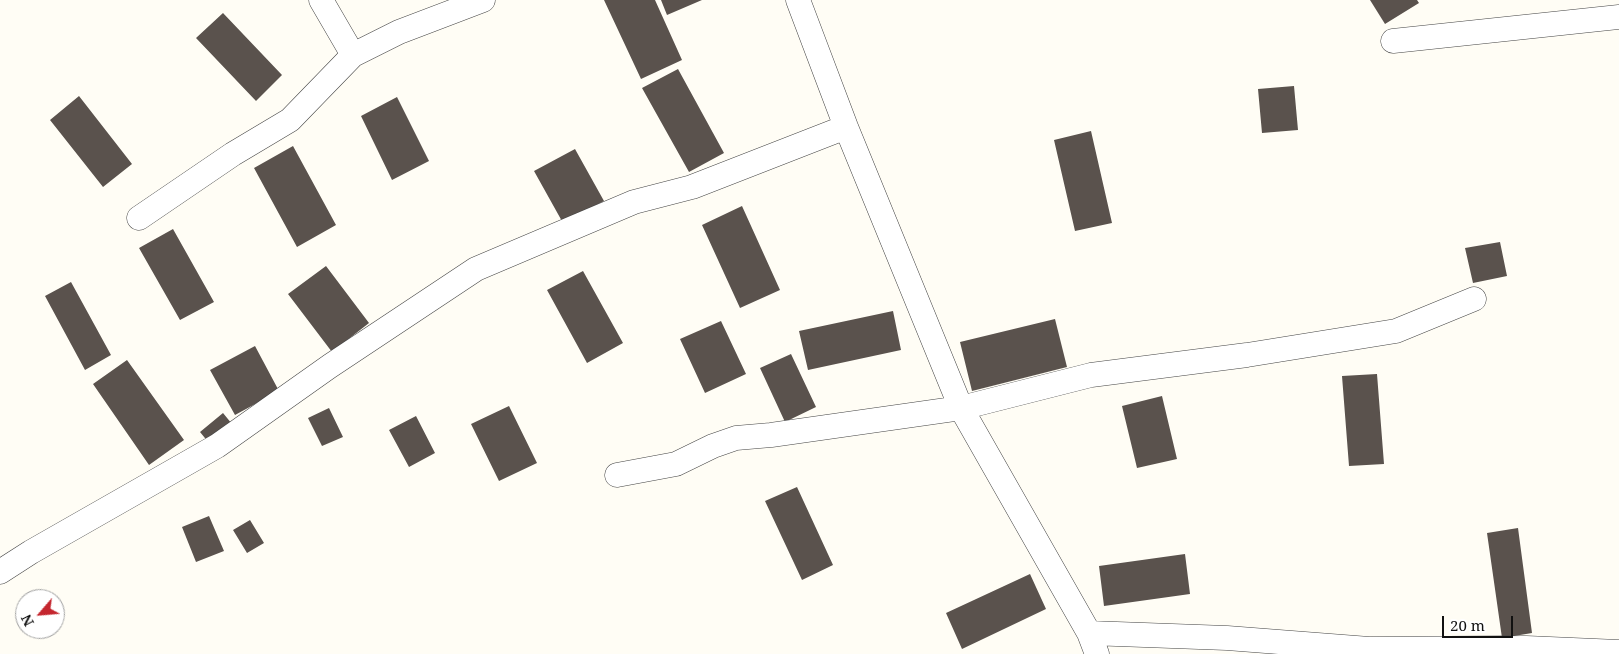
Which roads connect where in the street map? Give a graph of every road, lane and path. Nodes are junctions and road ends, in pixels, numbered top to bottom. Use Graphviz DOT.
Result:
graph roads {
  1 [pos="321,0"];
  2 [pos="483,0"];
  3 [pos="798,0"];
  4 [pos="1619,16"];
  5 [pos="1393,40"];
  6 [pos="353,55"];
  7 [pos="846,127"];
  8 [pos="139,218"];
  9 [pos="1474,298"];
  10 [pos="961,408"];
  11 [pos="617,475"];
  12 [pos="0,572"];
  13 [pos="1093,644"];
  14 [pos="1619,652"];
  1 -- 6 [label="street"];
  2 -- 6 [label="street"];
  3 -- 7 [label="street"];
  4 -- 5 [label="street"];
  6 -- 8 [label="street"];
  7 -- 10 [label="street"];
  7 -- 12 [label="street"];
  9 -- 10 [label="street"];
  10 -- 11 [label="street"];
  10 -- 13 [label="street"];
  13 -- 14 [label="street"];
}
